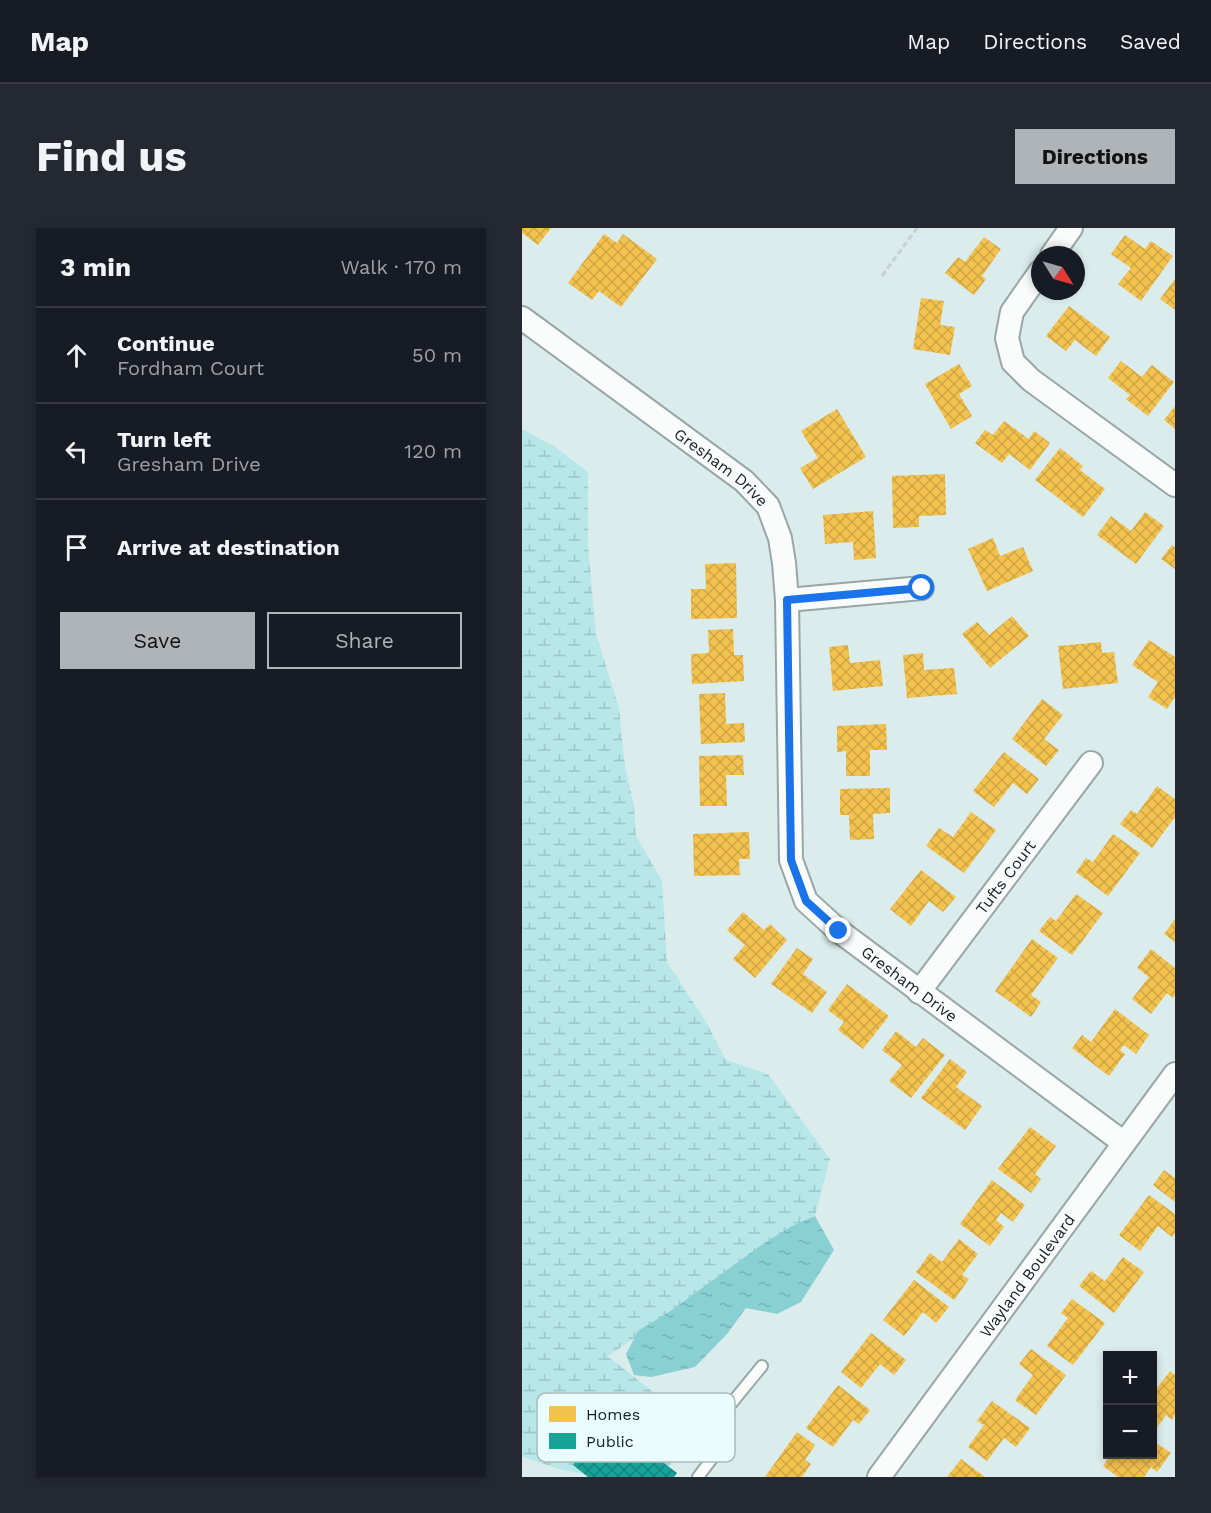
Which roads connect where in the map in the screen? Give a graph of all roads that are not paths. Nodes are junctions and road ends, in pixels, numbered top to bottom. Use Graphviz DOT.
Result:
graph roads {
  1 [pos="1071,228"];
  2 [pos="1058,246"];
  3 [pos="1031,285"];
  4 [pos="522,318"];
  5 [pos="1175,485"];
  6 [pos="922,588"];
  7 [pos="787,600"];
  8 [pos="1091,763"];
  9 [pos="919,992"];
  10 [pos="1175,1074"];
  11 [pos="1124,1143"];
  12 [pos="762,1366"];
  13 [pos="735,1399"];
  14 [pos="709,1462"];
  15 [pos="698,1477"];
  16 [pos="879,1477"];
  1 -- 2 [label="street"];
  3 -- 5 [label="street"];
  4 -- 7 [label="street, Gresham Drive"];
  6 -- 7 [label="street"];
  7 -- 9 [label="street, Gresham Drive"];
  8 -- 9 [label="street, Tufts Court"];
  9 -- 11 [label="street, Gresham Drive"];
  10 -- 11 [label="street, Wayland Boulevard"];
  11 -- 16 [label="street, Wayland Boulevard"];
  12 -- 13 [label="lane"];
  14 -- 15 [label="lane"];
}
